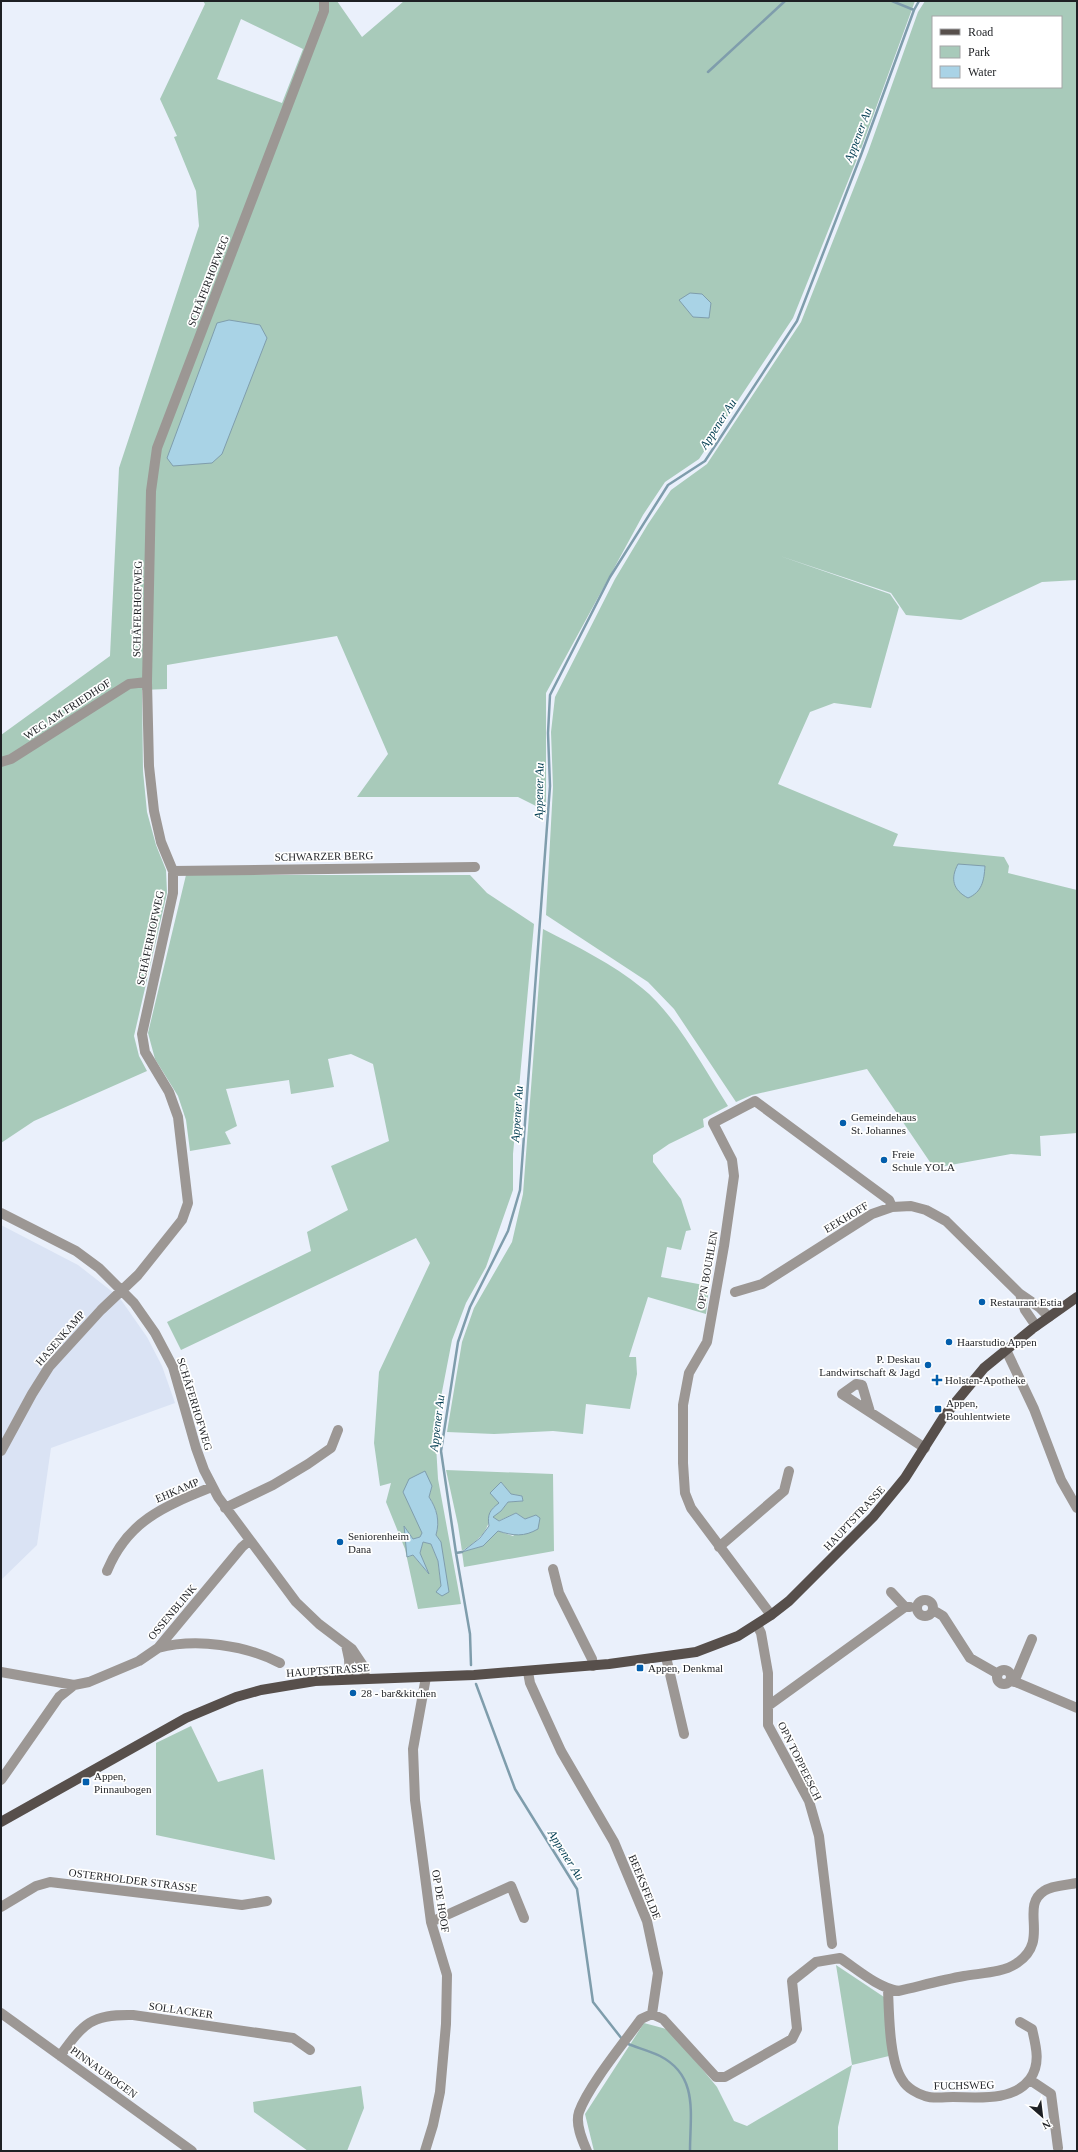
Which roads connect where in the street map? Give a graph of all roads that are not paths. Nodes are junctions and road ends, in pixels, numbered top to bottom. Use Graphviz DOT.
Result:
graph roads {
  1 [pos="324,1"];
  2 [pos="148,682"];
  3 [pos="1,762"];
  4 [pos="475,866"];
  5 [pos="173,871"];
  6 [pos="892,1207"];
  7 [pos="1,1213"];
  8 [pos="124,1290"];
  9 [pos="735,1292"];
  10 [pos="1020,1294"];
  11 [pos="1077,1297"];
  12 [pos="1049,1317"];
  13 [pos="1036,1326"];
  14 [pos="1006,1350"];
  15 [pos="870,1412"];
  16 [pos="338,1430"];
  17 [pos="925,1448"];
  18 [pos="1,1451"];
  19 [pos="789,1471"];
  20 [pos="212,1488"];
  21 [pos="225,1508"];
  22 [pos="1077,1508"];
  23 [pos="249,1541"];
  24 [pos="719,1547"];
  25 [pos="553,1570"];
  26 [pos="107,1571"];
  27 [pos="891,1592"];
  28 [pos="904,1607"];
  29 [pos="771,1615"];
  30 [pos="758,1625"];
  31 [pos="1032,1639"];
  32 [pos="345,1643"];
  33 [pos="158,1648"];
  34 [pos="666,1658"];
  35 [pos="280,1663"];
  36 [pos="593,1666"];
  37 [pos="1,1672"];
  38 [pos="528,1672"];
  39 [pos="426,1677"];
  40 [pos="350,1679"];
  41 [pos="365,1679"];
  42 [pos="1012,1681"];
  43 [pos="74,1685"];
  44 [pos="768,1706"];
  45 [pos="1077,1708"];
  46 [pos="684,1734"];
  47 [pos="1,1780"];
  48 [pos="1,1822"];
  49 [pos="1077,1883"];
  50 [pos="267,1901"];
  51 [pos="1,1907"];
  52 [pos="524,1918"];
  53 [pos="431,1922"];
  54 [pos="832,1944"];
  55 [pos="888,1989"];
  56 [pos="1,2013"];
  57 [pos="652,2014"];
  58 [pos="1020,2022"];
  59 [pos="310,2050"];
  60 [pos="60,2056"];
  61 [pos="1030,2080"];
  62 [pos="1058,2148"];
  63 [pos="192,2151"];
  64 [pos="425,2151"];
  65 [pos="587,2151"];
  1 -- 2 [label="street, SCHÄFERHOFWEG"];
  2 -- 3 [label="street, WEG AM FRIEDHOF"];
  2 -- 5 [label="street, SCHÄFERHOFWEG"];
  4 -- 5 [label="street, SCHWARZER BERG"];
  5 -- 8 [label="street, SCHÄFERHOFWEG"];
  6 -- 9 [label="street, EEKHOFF"];
  6 -- 10 [label="street, EEKHOFF"];
  6 -- 24 [label="street, OP'N BOUHLEN"];
  7 -- 8 [label="street"];
  8 -- 18 [label="street, HASENKAMP"];
  8 -- 20 [label="street, SCHÄFERHOFWEG"];
  10 -- 12 [label="street, EEKHOFF"];
  10 -- 13 [label="street, EEKHOFF"];
  11 -- 12 [label="main road, HAUPTSTRASSE"];
  12 -- 13 [label="main road, HAUPTSTRASSE"];
  13 -- 14 [label="main road, HAUPTSTRASSE"];
  14 -- 17 [label="main road, HAUPTSTRASSE"];
  14 -- 22 [label="street"];
  15 -- 17 [label="street"];
  16 -- 21 [label="street"];
  17 -- 29 [label="main road, HAUPTSTRASSE"];
  19 -- 24 [label="street"];
  20 -- 21 [label="street, SCHÄFERHOFWEG"];
  20 -- 26 [label="street, EHKAMP"];
  21 -- 23 [label="street, SCHÄFERHOFWEG"];
  23 -- 32 [label="street, SCHÄFERHOFWEG"];
  23 -- 33 [label="street, OSSENBLINK"];
  24 -- 29 [label="street, OP'N BOUHLEN"];
  25 -- 36 [label="street"];
  27 -- 28 [label="street"];
  28 -- 42 [label="street"];
  28 -- 44 [label="street"];
  29 -- 30 [label="main road, HAUPTSTRASSE"];
  30 -- 34 [label="main road, HAUPTSTRASSE"];
  30 -- 44 [label="street, OPN TOPPEESCH"];
  31 -- 42 [label="street"];
  32 -- 40 [label="street"];
  32 -- 41 [label="street, SCHÄFERHOFWEG"];
  33 -- 35 [label="street"];
  33 -- 43 [label="street, OSSENBLINK"];
  34 -- 36 [label="main road, HAUPTSTRASSE"];
  34 -- 46 [label="street"];
  36 -- 38 [label="main road, HAUPTSTRASSE"];
  37 -- 43 [label="street, OSSENBLINK"];
  38 -- 39 [label="main road, HAUPTSTRASSE"];
  38 -- 57 [label="street, BEEKSFELDE"];
  39 -- 41 [label="main road, HAUPTSTRASSE"];
  39 -- 53 [label="street, OP DE HOOF"];
  40 -- 41 [label="main road, HAUPTSTRASSE"];
  40 -- 48 [label="main road, HAUPTSTRASSE"];
  42 -- 45 [label="street"];
  43 -- 47 [label="street, OSSENBLINK"];
  44 -- 54 [label="street, OPN TOPPEESCH"];
  49 -- 55 [label="street"];
  50 -- 51 [label="street, OSTERHOLDER STRASSE"];
  52 -- 53 [label="street"];
  53 -- 64 [label="street, OP DE HOOF"];
  55 -- 57 [label="street"];
  55 -- 61 [label="street, FUCHSWEG"];
  56 -- 60 [label="street, PINNAUBOGEN"];
  57 -- 65 [label="street"];
  58 -- 61 [label="street"];
  59 -- 60 [label="street, SOLLACKER"];
  60 -- 63 [label="street, PINNAUBOGEN"];
  61 -- 62 [label="street"];
}
